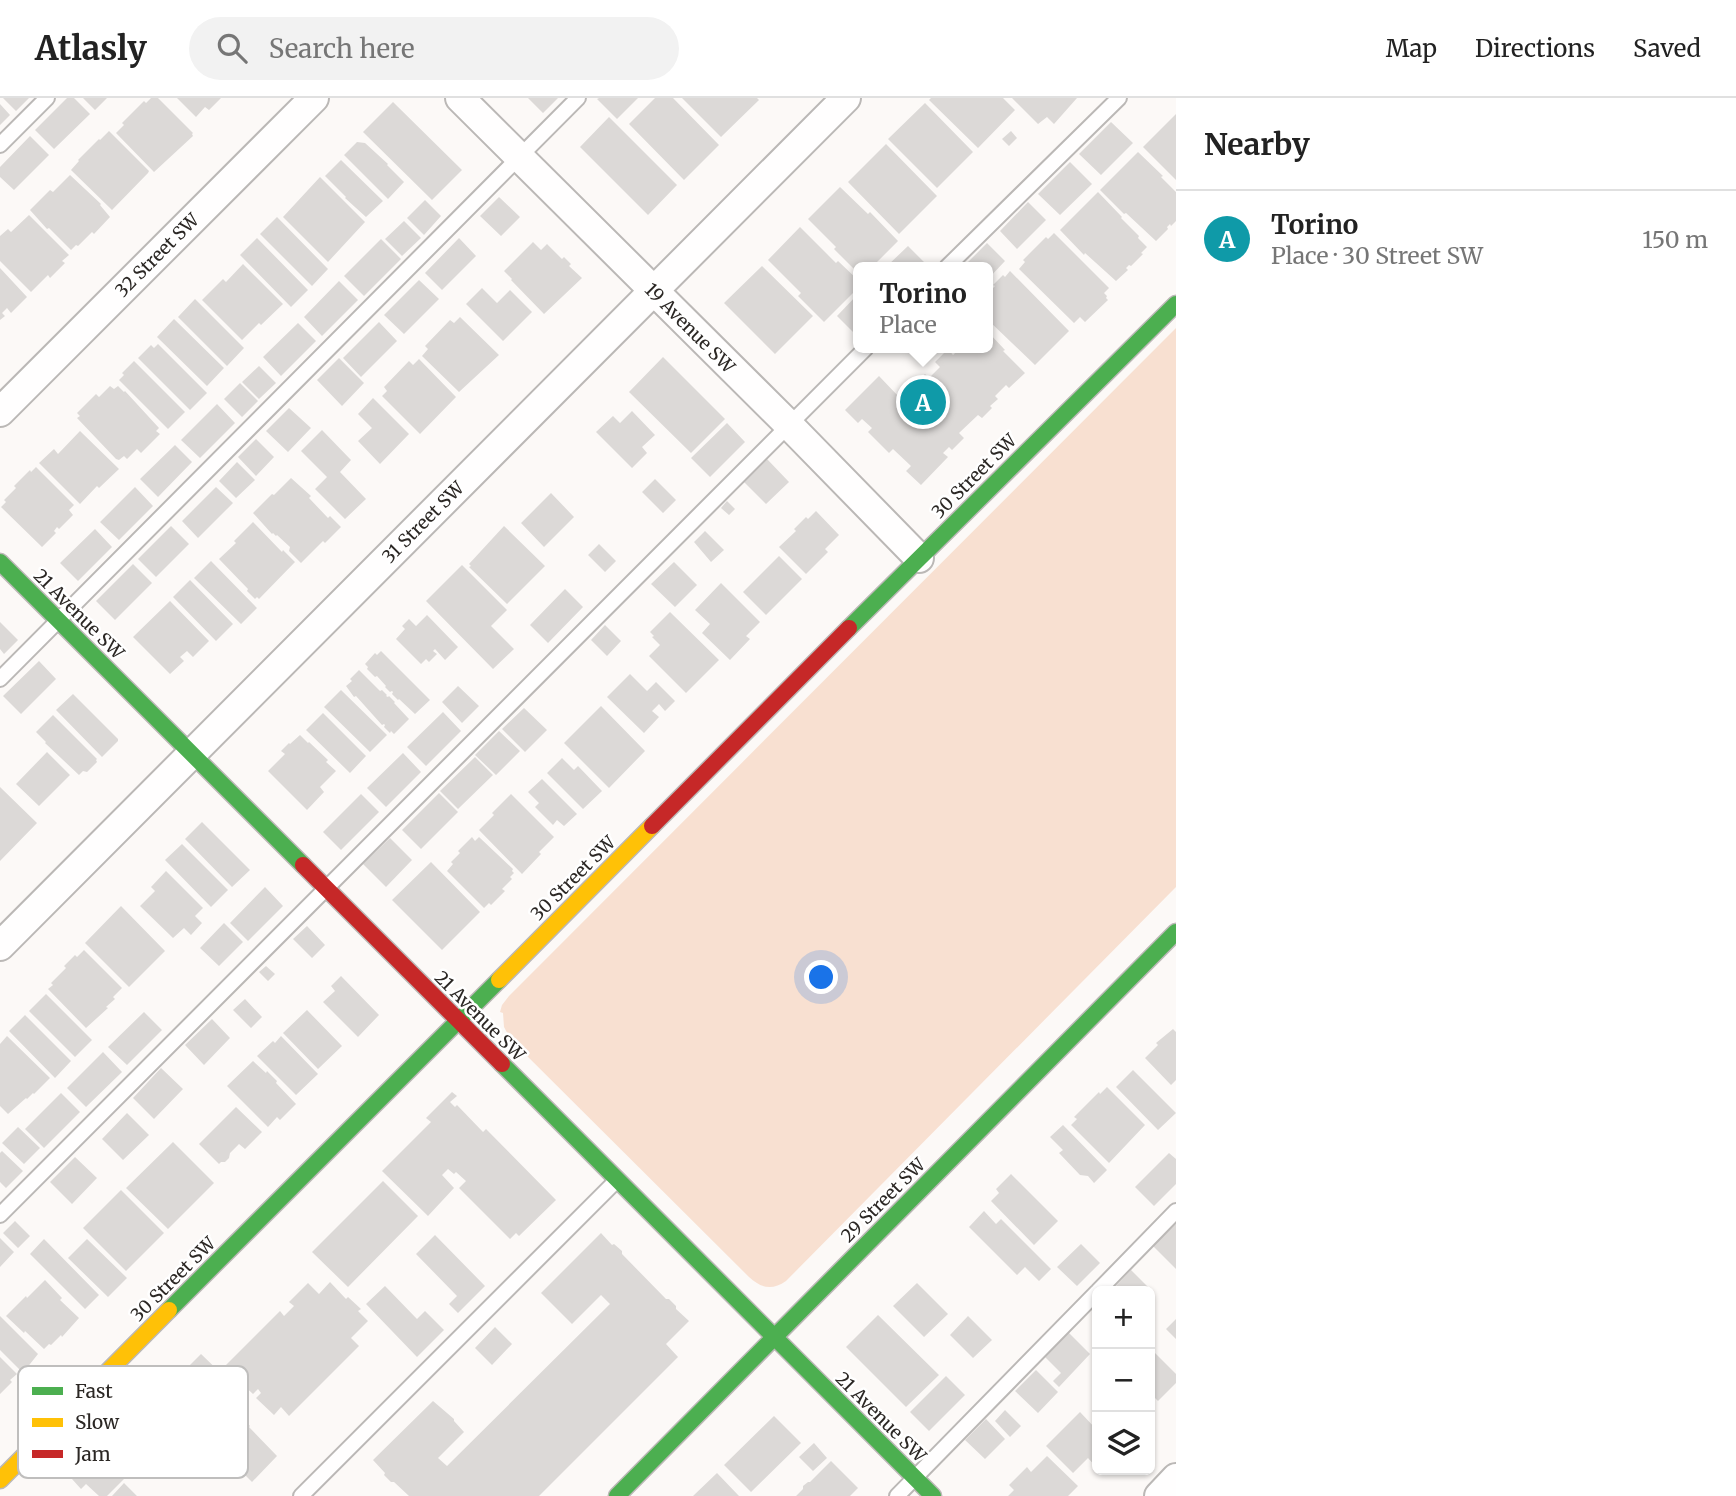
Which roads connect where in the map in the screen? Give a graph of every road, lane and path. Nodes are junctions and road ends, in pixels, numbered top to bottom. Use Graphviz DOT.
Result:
graph roads {
  1 [pos="47,98"];
  2 [pos="314,98"];
  3 [pos="460,98"];
  4 [pos="578,98"];
  5 [pos="846,98"];
  6 [pos="1119,98"];
  7 [pos="0,145"];
  8 [pos="519,157"];
  9 [pos="952,262"];
  10 [pos="653,291"];
  11 [pos="1176,304"];
  12 [pos="861,353"];
  13 [pos="0,412"];
  14 [pos="788,424"];
  15 [pos="919,558"];
  16 [pos="0,562"];
  17 [pos="59,621"];
  18 [pos="0,679"];
  19 [pos="192,754"];
  20 [pos="326,890"];
  21 [pos="1176,932"];
  22 [pos="0,946"];
  23 [pos="457,1021"];
  24 [pos="617,1180"];
  25 [pos="1176,1211"];
  26 [pos="0,1215"];
  27 [pos="1103,1286"];
  28 [pos="1092,1297"];
  29 [pos="774,1337"];
  30 [pos="114,1366"];
  31 [pos="18,1462"];
  32 [pos="915,1478"];
  33 [pos="1176,1478"];
  34 [pos="0,1480"];
  35 [pos="0,1491"];
  36 [pos="5,1496"];
  37 [pos="301,1496"];
  38 [pos="617,1496"];
  39 [pos="897,1496"];
  40 [pos="933,1496"];
  41 [pos="1158,1496"];
  1 -- 7 [label="lane"];
  2 -- 13 [label="street, 32 Street SW"];
  3 -- 8 [label="street, 19 Avenue SW"];
  4 -- 8 [label="lane"];
  5 -- 10 [label="street, 31 Street SW"];
  6 -- 9 [label="lane"];
  8 -- 10 [label="street, 19 Avenue SW"];
  8 -- 17 [label="lane"];
  10 -- 14 [label="street, 19 Avenue SW"];
  10 -- 19 [label="street, 31 Street SW"];
  11 -- 15 [label="street, 30 Street SW"];
  12 -- 14 [label="lane"];
  14 -- 15 [label="street, 19 Avenue SW"];
  14 -- 20 [label="lane"];
  15 -- 23 [label="street, 30 Street SW"];
  16 -- 17 [label="street, 21 Avenue SW"];
  17 -- 18 [label="lane"];
  17 -- 19 [label="street, 21 Avenue SW"];
  19 -- 20 [label="street, 21 Avenue SW"];
  19 -- 22 [label="street, 31 Street SW"];
  20 -- 23 [label="street, 21 Avenue SW"];
  20 -- 26 [label="lane"];
  21 -- 29 [label="street, 29 Street SW"];
  23 -- 24 [label="street, 21 Avenue SW"];
  23 -- 30 [label="street, 30 Street SW"];
  24 -- 29 [label="street, 21 Avenue SW"];
  24 -- 37 [label="lane"];
  25 -- 27 [label="lane"];
  28 -- 32 [label="lane"];
  29 -- 32 [label="street, 21 Avenue SW"];
  29 -- 38 [label="street, 29 Street SW"];
  31 -- 34 [label="street, 30 Street SW"];
  32 -- 39 [label="lane"];
  32 -- 40 [label="street, 21 Avenue SW"];
  33 -- 41 [label="street"];
  35 -- 36 [label="street"];
}
